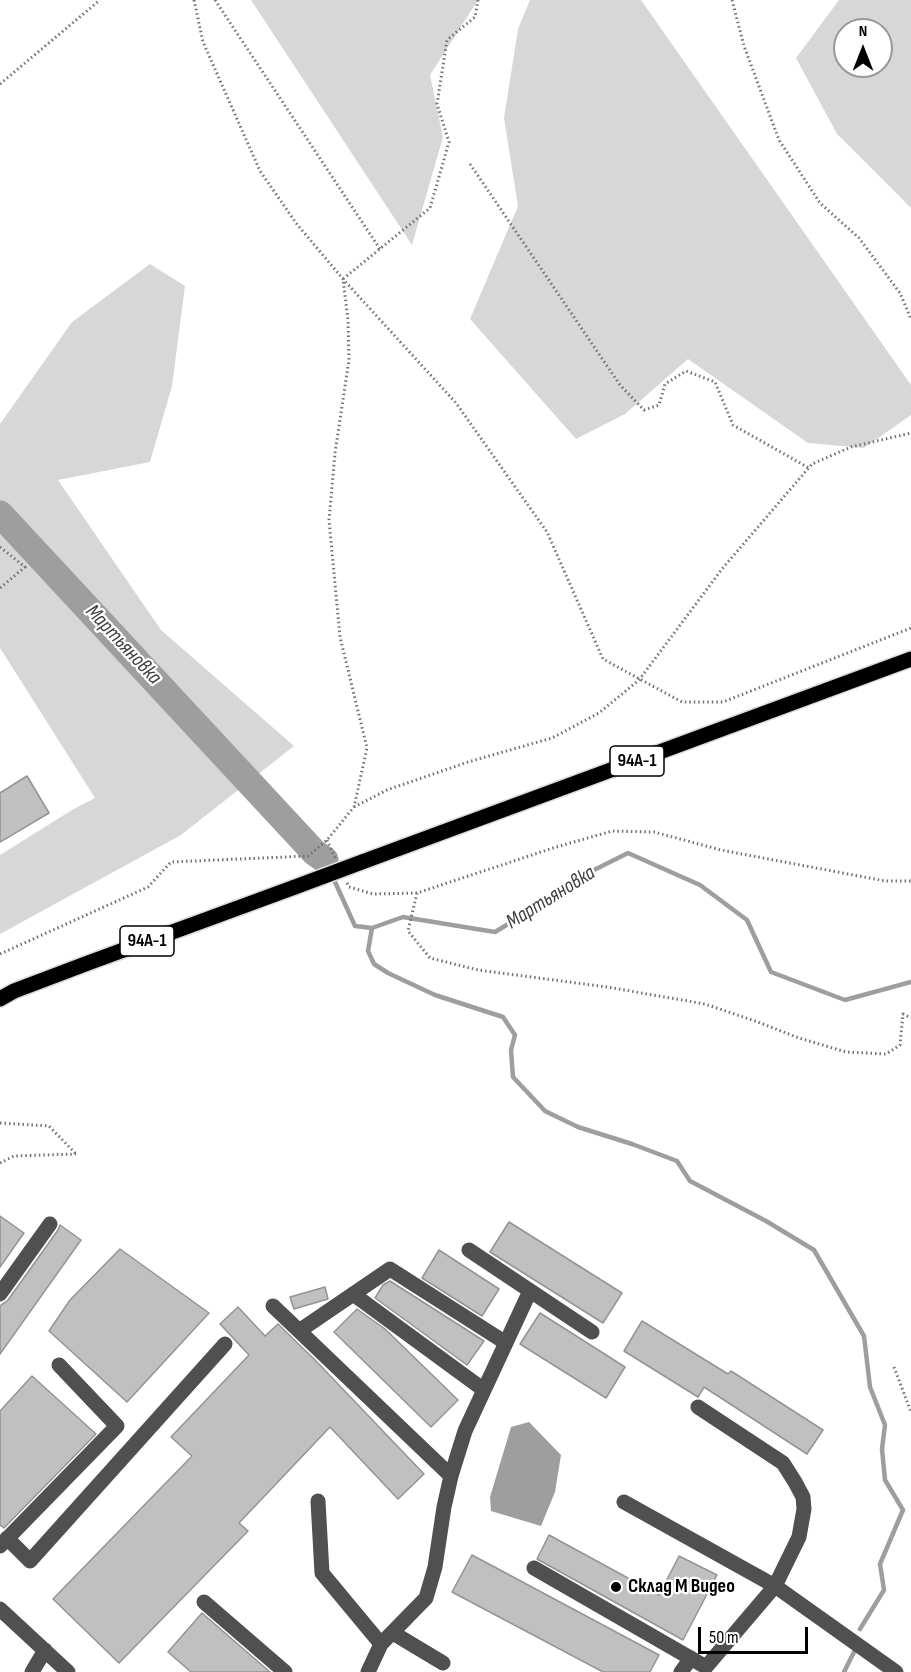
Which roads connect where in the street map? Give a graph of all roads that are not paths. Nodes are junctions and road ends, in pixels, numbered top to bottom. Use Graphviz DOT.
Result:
graph roads {
  1 [pos="911,659"];
  2 [pos="0,999"];
  3 [pos="50,1224"];
  4 [pos="469,1250"];
  5 [pos="530,1291"];
  6 [pos="0,1294"];
  7 [pos="353,1294"];
  8 [pos="273,1306"];
  9 [pos="298,1331"];
  10 [pos="592,1332"];
  11 [pos="506,1343"];
  12 [pos="225,1344"];
  13 [pos="59,1365"];
  14 [pos="484,1390"];
  15 [pos="698,1407"];
  16 [pos="117,1426"];
  17 [pos="137,1442"];
  18 [pos="451,1476"];
  19 [pos="318,1501"];
  20 [pos="624,1502"];
  21 [pos="4,1542"];
  22 [pos="534,1568"];
  23 [pos="775,1586"];
  24 [pos="204,1602"];
  25 [pos="0,1609"];
  26 [pos="393,1632"];
  27 [pos="381,1644"];
  28 [pos="45,1650"];
  29 [pos="692,1658"];
  30 [pos="442,1664"];
  31 [pos="32,1672"];
  32 [pos="68,1672"];
  33 [pos="285,1672"];
  34 [pos="368,1672"];
  35 [pos="681,1672"];
  36 [pos="896,1672"];
  1 -- 2 [label="main road, 94А-1, bridge"];
  3 -- 6 [label="street"];
  4 -- 5 [label="street"];
  5 -- 10 [label="street"];
  5 -- 11 [label="street"];
  7 -- 9 [label="street"];
  7 -- 11 [label="street"];
  7 -- 14 [label="street"];
  8 -- 9 [label="street"];
  9 -- 18 [label="street"];
  11 -- 14 [label="street"];
  12 -- 17 [label="street"];
  13 -- 16 [label="street"];
  14 -- 18 [label="street"];
  15 -- 23 [label="street"];
  16 -- 17 [label="street"];
  16 -- 21 [label="street"];
  17 -- 21 [label="street"];
  18 -- 26 [label="street"];
  19 -- 27 [label="street"];
  20 -- 23 [label="street"];
  22 -- 29 [label="street"];
  23 -- 29 [label="street"];
  23 -- 36 [label="street"];
  24 -- 33 [label="street"];
  25 -- 28 [label="street"];
  26 -- 27 [label="street"];
  26 -- 30 [label="street"];
  27 -- 34 [label="street"];
  28 -- 31 [label="street"];
  28 -- 32 [label="street"];
  29 -- 35 [label="street"];
}
